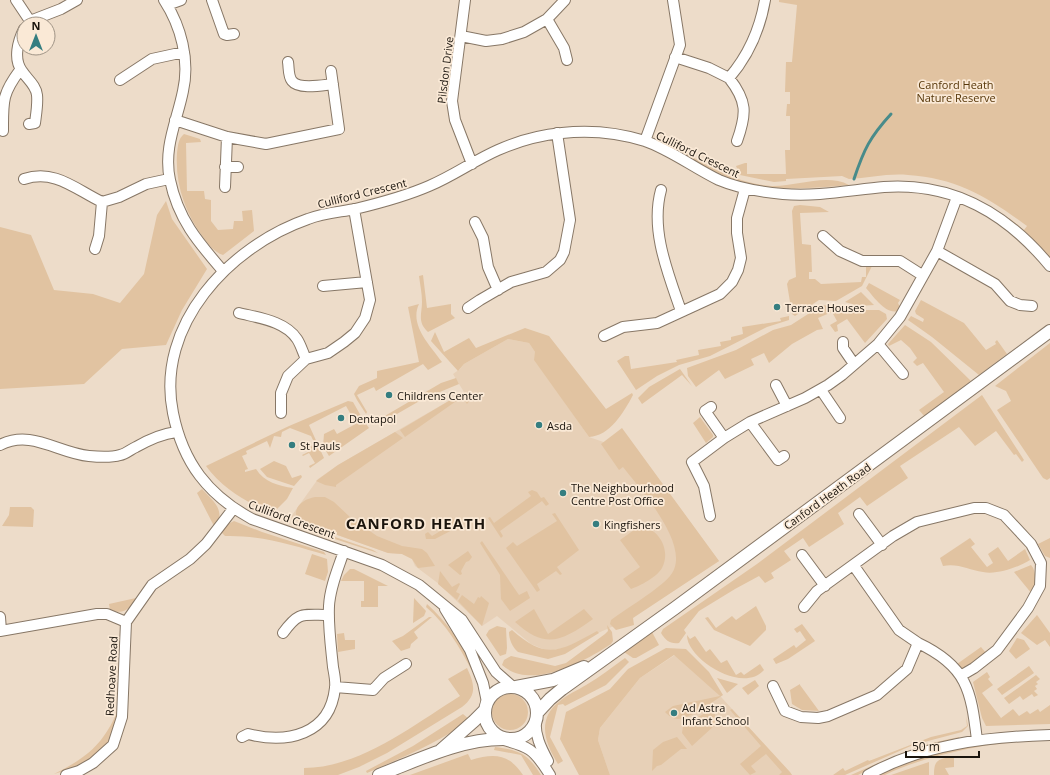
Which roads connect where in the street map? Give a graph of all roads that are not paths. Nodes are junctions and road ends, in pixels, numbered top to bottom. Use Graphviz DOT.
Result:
graph roads {
  1 [pos="16,0"];
  2 [pos="77,0"];
  3 [pos="181,0"];
  4 [pos="212,0"];
  5 [pos="465,0"];
  6 [pos="565,0"];
  7 [pos="673,0"];
  8 [pos="765,0"];
  9 [pos="166,2"];
  10 [pos="25,16"];
  11 [pos="44,16"];
  12 [pos="547,19"];
  13 [pos="234,34"];
  14 [pos="461,36"];
  15 [pos="184,52"];
  16 [pos="18,56"];
  17 [pos="675,57"];
  18 [pos="567,60"];
  19 [pos="288,62"];
  20 [pos="20,70"];
  21 [pos="331,71"];
  22 [pos="729,78"];
  23 [pos="120,80"];
  24 [pos="333,84"];
  25 [pos="175,120"];
  26 [pos="29,124"];
  27 [pos="338,129"];
  28 [pos="3,131"];
  29 [pos="557,134"];
  30 [pos="227,137"];
  31 [pos="341,139"];
  32 [pos="645,141"];
  33 [pos="738,141"];
  34 [pos="472,164"];
  35 [pos="225,167"];
  36 [pos="238,167"];
  37 [pos="24,179"];
  38 [pos="170,179"];
  39 [pos="226,187"];
  40 [pos="745,189"];
  41 [pos="661,190"];
  42 [pos="957,197"];
  43 [pos="102,202"];
  44 [pos="354,209"];
  45 [pos="475,222"];
  46 [pos="823,236"];
  47 [pos="95,249"];
  48 [pos="937,251"];
  49 [pos="1050,266"];
  50 [pos="223,271"];
  51 [pos="922,275"];
  52 [pos="367,282"];
  53 [pos="323,286"];
  54 [pos="498,290"];
  55 [pos="1032,306"];
  56 [pos="468,308"];
  57 [pos="682,311"];
  58 [pos="239,313"];
  59 [pos="1050,331"];
  60 [pos="604,336"];
  61 [pos="843,342"];
  62 [pos="878,344"];
  63 [pos="306,359"];
  64 [pos="854,364"];
  65 [pos="903,374"];
  66 [pos="776,385"];
  67 [pos="821,390"];
  68 [pos="787,406"];
  69 [pos="710,407"];
  70 [pos="281,414"];
  71 [pos="840,418"];
  72 [pos="750,422"];
  73 [pos="176,432"];
  74 [pos="724,438"];
  75 [pos="0,445"];
  76 [pos="784,456"];
  77 [pos="234,509"];
  78 [pos="859,514"];
  79 [pos="710,516"];
  80 [pos="882,545"];
  81 [pos="344,551"];
  82 [pos="802,555"];
  83 [pos="854,566"];
  84 [pos="825,586"];
  85 [pos="443,606"];
  86 [pos="804,607"];
  87 [pos="328,615"];
  88 [pos="0,617"];
  89 [pos="126,622"];
  90 [pos="1,631"];
  91 [pos="282,633"];
  92 [pos="918,643"];
  93 [pos="604,660"];
  94 [pos="406,664"];
  95 [pos="962,675"];
  96 [pos="773,686"];
  97 [pos="335,687"];
  98 [pos="514,687"];
  99 [pos="486,706"];
  100 [pos="536,716"];
  101 [pos="1050,735"];
  102 [pos="242,737"];
  103 [pos="519,737"];
  104 [pos="503,738"];
  105 [pos="977,740"];
  106 [pos="439,752"];
  107 [pos="538,755"];
  108 [pos="66,775"];
  109 [pos="378,775"];
  110 [pos="550,775"];
  111 [pos="557,775"];
  112 [pos="868,775"];
  1 -- 10 [label="street"];
  2 -- 11 [label="street"];
  3 -- 9 [label="street"];
  4 -- 13 [label="street"];
  5 -- 14 [label="street, Pilsdon Drive"];
  6 -- 12 [label="street"];
  7 -- 17 [label="street"];
  8 -- 22 [label="street"];
  9 -- 15 [label="street"];
  12 -- 14 [label="street"];
  12 -- 18 [label="street"];
  14 -- 34 [label="street, Pilsdon Drive"];
  15 -- 23 [label="street"];
  15 -- 25 [label="street"];
  16 -- 20 [label="street"];
  17 -- 22 [label="street"];
  17 -- 32 [label="street"];
  19 -- 24 [label="street"];
  20 -- 26 [label="street"];
  20 -- 28 [label="street"];
  21 -- 24 [label="street"];
  22 -- 33 [label="street"];
  24 -- 27 [label="street"];
  25 -- 30 [label="street"];
  25 -- 38 [label="street"];
  27 -- 30 [label="street"];
  27 -- 31 [label="street"];
  29 -- 32 [label="street, Culliford Crescent"];
  29 -- 34 [label="street, Culliford Crescent"];
  29 -- 54 [label="street"];
  30 -- 35 [label="street"];
  32 -- 40 [label="street, Culliford Crescent"];
  34 -- 44 [label="street, Culliford Crescent"];
  35 -- 36 [label="street"];
  35 -- 39 [label="street"];
  37 -- 43 [label="street"];
  38 -- 43 [label="street"];
  38 -- 50 [label="street"];
  40 -- 42 [label="street, Culliford Crescent"];
  40 -- 57 [label="street"];
  41 -- 57 [label="street"];
  42 -- 48 [label="street"];
  42 -- 49 [label="street, Culliford Crescent"];
  43 -- 47 [label="street"];
  44 -- 50 [label="street, Culliford Crescent"];
  44 -- 52 [label="street"];
  45 -- 54 [label="street"];
  46 -- 51 [label="street"];
  48 -- 51 [label="street"];
  48 -- 55 [label="street"];
  50 -- 73 [label="street, Culliford Crescent"];
  51 -- 62 [label="street"];
  52 -- 53 [label="street"];
  52 -- 63 [label="street"];
  54 -- 56 [label="street"];
  57 -- 60 [label="street"];
  58 -- 63 [label="street"];
  59 -- 93 [label="main road, Canford Heath Road"];
  61 -- 64 [label="street"];
  62 -- 64 [label="street"];
  62 -- 65 [label="street"];
  63 -- 70 [label="street"];
  64 -- 67 [label="street"];
  66 -- 68 [label="street"];
  67 -- 68 [label="street"];
  67 -- 71 [label="street"];
  68 -- 72 [label="street"];
  69 -- 74 [label="street"];
  72 -- 74 [label="street"];
  72 -- 76 [label="street"];
  73 -- 75 [label="street"];
  73 -- 77 [label="street, Culliford Crescent"];
  74 -- 79 [label="street"];
  77 -- 81 [label="street, Culliford Crescent"];
  77 -- 89 [label="street, Redhoave Road"];
  78 -- 80 [label="street"];
  80 -- 83 [label="street"];
  80 -- 95 [label="street"];
  81 -- 85 [label="street, Culliford Crescent"];
  81 -- 87 [label="street"];
  82 -- 84 [label="street"];
  83 -- 84 [label="street"];
  83 -- 92 [label="street"];
  84 -- 86 [label="street"];
  85 -- 98 [label="street, Culliford Crescent"];
  85 -- 99 [label="street, Culliford Crescent"];
  87 -- 91 [label="street"];
  87 -- 97 [label="street"];
  88 -- 90 [label="street, Redhoave Road"];
  89 -- 90 [label="street, Redhoave Road"];
  89 -- 108 [label="street, Redhoave Road"];
  92 -- 95 [label="street"];
  92 -- 96 [label="street"];
  93 -- 98 [label="main road, Canford Heath Road"];
  93 -- 100 [label="main road, Canford Heath Road"];
  94 -- 97 [label="street"];
  95 -- 105 [label="street"];
  97 -- 102 [label="street"];
  98 -- 99 [label="main road"];
  98 -- 100 [label="main road"];
  99 -- 104 [label="main road"];
  99 -- 106 [label="main road"];
  100 -- 103 [label="main road"];
  100 -- 111 [label="street"];
  101 -- 105 [label="street"];
  103 -- 104 [label="main road"];
  103 -- 107 [label="street"];
  104 -- 106 [label="main road"];
  104 -- 107 [label="street"];
  105 -- 112 [label="street"];
  106 -- 109 [label="main road"];
  107 -- 110 [label="street"];
}
